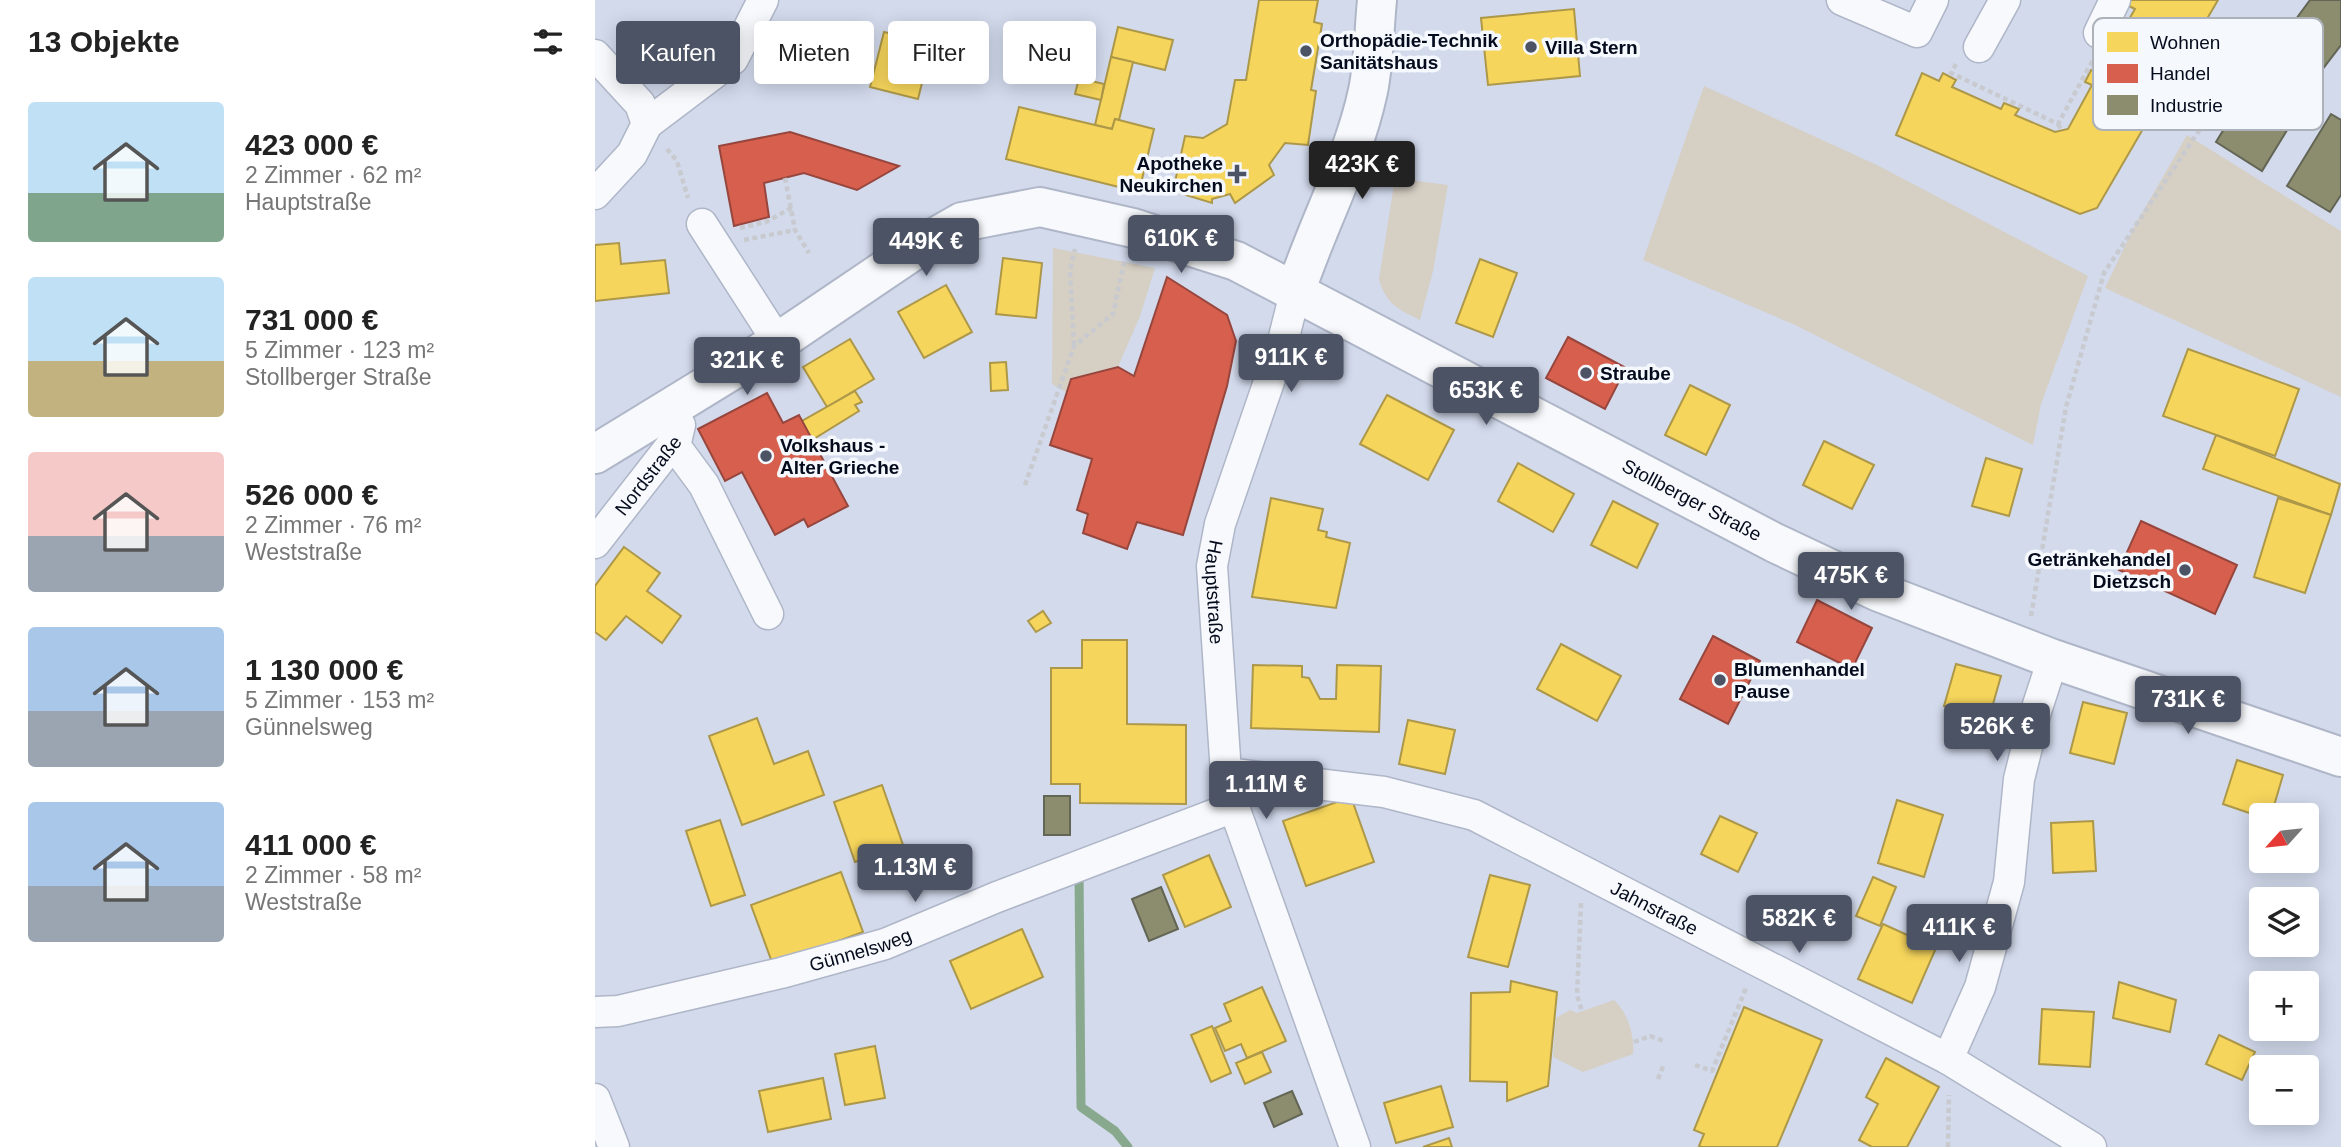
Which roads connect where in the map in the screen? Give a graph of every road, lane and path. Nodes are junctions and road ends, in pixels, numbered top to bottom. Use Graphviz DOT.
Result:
graph roads {
  1 [pos="763,0"];
  2 [pos="1377,0"];
  3 [pos="1842,0"];
  4 [pos="1933,0"];
  5 [pos="2005,0"];
  6 [pos="2115,0"];
  7 [pos="2106,18"];
  8 [pos="1979,47"];
  9 [pos="595,55"];
  10 [pos="2093,62"];
  11 [pos="647,124"];
  12 [pos="2058,124"];
  13 [pos="2199,130"];
  14 [pos="2061,131"];
  15 [pos="785,178"];
  16 [pos="595,194"];
  17 [pos="793,206"];
  18 [pos="1082,216"];
  19 [pos="702,224"];
  20 [pos="1133,228"];
  21 [pos="733,229"];
  22 [pos="795,230"];
  23 [pos="737,241"];
  24 [pos="809,253"];
  25 [pos="1295,293"];
  26 [pos="778,342"];
  27 [pos="1074,346"];
  28 [pos="685,401"];
  29 [pos="673,443"];
  30 [pos="595,454"];
  31 [pos="1025,485"];
  32 [pos="595,543"];
  33 [pos="768,614"];
  34 [pos="2040,654"];
  35 [pos="2341,757"];
  36 [pos="1226,773"];
  37 [pos="1234,807"];
  38 [pos="1583,871"];
  39 [pos="1755,961"];
  40 [pos="1582,1011"];
  41 [pos="595,1012"];
  42 [pos="1664,1041"];
  43 [pos="1634,1042"];
  44 [pos="1948,1059"];
  45 [pos="1664,1064"];
  46 [pos="1695,1065"];
  47 [pos="1658,1079"];
  48 [pos="595,1099"];
  49 [pos="614,1147"];
  50 [pos="1355,1147"];
  51 [pos="1948,1147"];
  52 [pos="2091,1147"];
  1 -- 11 [label="street"];
  2 -- 25 [label="main road, Hauptstraße"];
  3 -- 4 [label="street"];
  5 -- 8 [label="street"];
  6 -- 7 [label="street"];
  8 -- 12 [label="path"];
  9 -- 11 [label="street"];
  10 -- 12 [label="path"];
  11 -- 16 [label="street"];
  11 -- 19 [label="path"];
  12 -- 14 [label="path"];
  13 -- 34 [label="path"];
  15 -- 17 [label="path"];
  17 -- 21 [label="path"];
  17 -- 22 [label="path"];
  18 -- 20 [label="main road, Stollberger Straße"];
  18 -- 26 [label="main road, Stollberger Straße"];
  18 -- 27 [label="path"];
  19 -- 26 [label="street"];
  20 -- 25 [label="main road, Stollberger Straße"];
  20 -- 27 [label="path"];
  22 -- 23 [label="path"];
  22 -- 24 [label="path"];
  25 -- 34 [label="main road, Stollberger Straße"];
  25 -- 36 [label="street, Hauptstraße"];
  26 -- 28 [label="main road, Stollberger Straße"];
  27 -- 31 [label="path"];
  28 -- 29 [label="street, Nordstraße"];
  28 -- 30 [label="main road, Stollberger Straße"];
  29 -- 32 [label="street, Nordstraße"];
  29 -- 33 [label="street"];
  34 -- 35 [label="main road, Stollberger Straße"];
  34 -- 44 [label="street"];
  36 -- 37 [label="street, Hauptstraße"];
  36 -- 38 [label="street, Jahnstraße"];
  37 -- 41 [label="street, Günnelsweg"];
  37 -- 50 [label="street, Hauptstraße"];
  38 -- 39 [label="street, Jahnstraße"];
  38 -- 40 [label="path"];
  39 -- 44 [label="street, Jahnstraße"];
  39 -- 46 [label="path"];
  42 -- 43 [label="path"];
  44 -- 51 [label="path"];
  44 -- 52 [label="street, Jahnstraße"];
  45 -- 47 [label="path"];
  48 -- 49 [label="street"];
}
